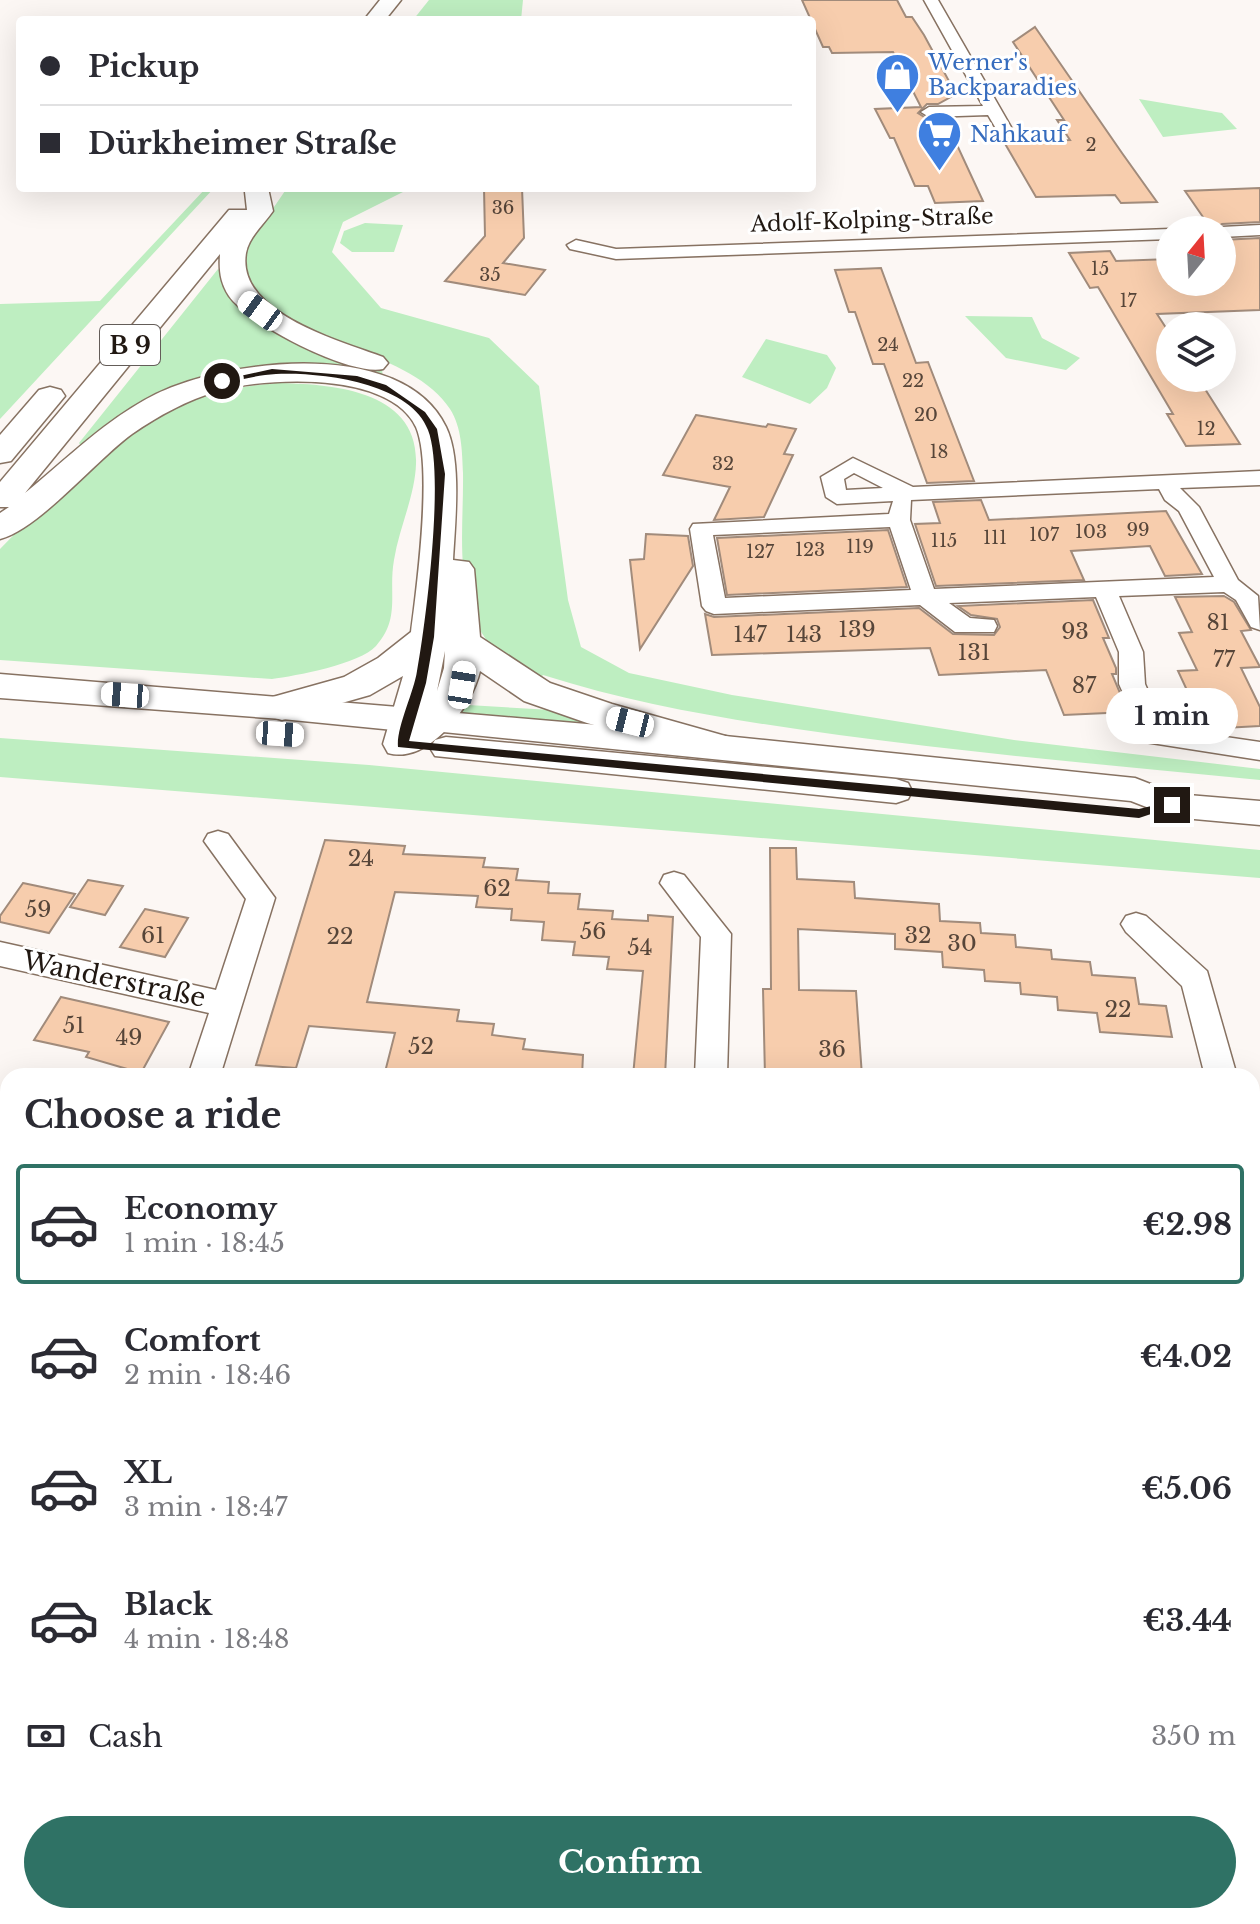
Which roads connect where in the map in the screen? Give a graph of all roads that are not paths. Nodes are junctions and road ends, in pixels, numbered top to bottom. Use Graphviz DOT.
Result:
graph roads {
  1 [pos="931,0"];
  2 [pos="993,110"];
  3 [pos="929,112"];
  4 [pos="1007,134"];
  5 [pos="257,192"];
  6 [pos="259,192"];
  7 [pos="219,199"];
  8 [pos="1260,230"];
  9 [pos="1236,231"];
  10 [pos="191,232"];
  11 [pos="1156,235"];
  12 [pos="576,245"];
  13 [pos="144,286"];
  14 [pos="103,334"];
  15 [pos="72,370"];
  16 [pos="0,454"];
  17 [pos="1260,478"];
  18 [pos="1171,495"];
  19 [pos="0,503"];
  20 [pos="905,507"];
  21 [pos="0,529"];
  22 [pos="1229,584"];
  23 [pos="1104,589"];
  24 [pos="925,597"];
  25 [pos="1260,622"];
  26 [pos="985,626"];
  27 [pos="445,640"];
  28 [pos="0,686"];
  29 [pos="282,707"];
  30 [pos="0,713"];
  31 [pos="416,729"];
  32 [pos="715,746"];
  33 [pos="1260,751"];
  34 [pos="1172,805"];
  35 [pos="1260,813"];
  36 [pos="218,841"];
  37 [pos="674,883"];
  38 [pos="1136,924"];
  39 [pos="0,954"];
  40 [pos="228,1005"];
  41 [pos="207,1068"];
  42 [pos="711,1068"];
  43 [pos="1219,1068"];
  1 -- 2 [label="street"];
  2 -- 3 [label="street"];
  2 -- 4 [label="street"];
  5 -- 19 [label="highway, B 9"];
  6 -- 27 [label="highway"];
  7 -- 10 [label="highway"];
  8 -- 9 [label="street"];
  11 -- 12 [label="street, Adolf-Kolping-Straße"];
  13 -- 14 [label="highway, B 9"];
  15 -- 16 [label="highway, B 9"];
  17 -- 18 [label="street"];
  18 -- 20 [label="street"];
  18 -- 22 [label="street"];
  20 -- 24 [label="street"];
  20 -- 24 [label="street"];
  21 -- 27 [label="highway, B 9"];
  22 -- 23 [label="street"];
  22 -- 25 [label="street"];
  23 -- 24 [label="street"];
  23 -- 33 [label="street"];
  24 -- 26 [label="street"];
  27 -- 29 [label="highway"];
  27 -- 31 [label="highway"];
  27 -- 32 [label="highway"];
  28 -- 29 [label="main road"];
  29 -- 31 [label="main road"];
  30 -- 31 [label="main road"];
  31 -- 32 [label="street"];
  31 -- 34 [label="street"];
  32 -- 34 [label="street"];
  34 -- 35 [label="street"];
  36 -- 40 [label="street, Wanderstraße"];
  37 -- 42 [label="street"];
  38 -- 43 [label="street"];
  39 -- 40 [label="street, Wanderstraße"];
  40 -- 41 [label="street, Wanderstraße"];
}
